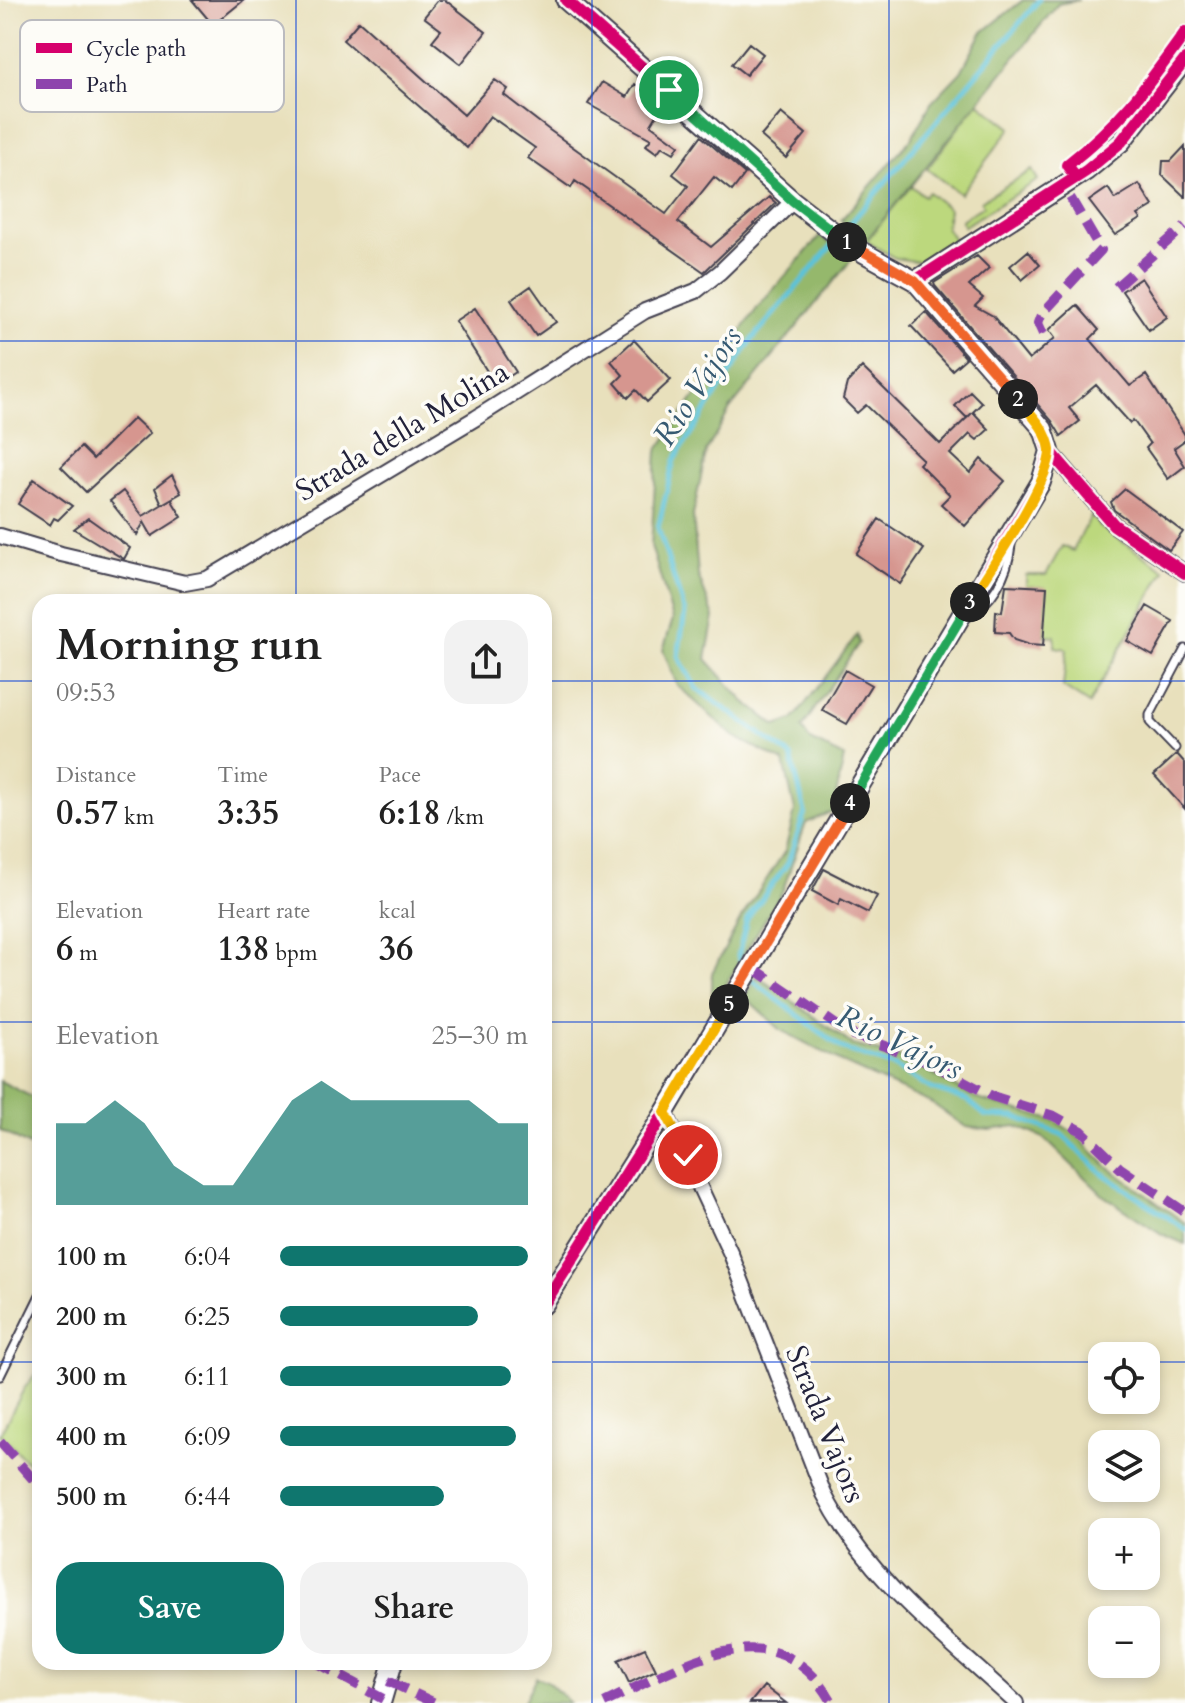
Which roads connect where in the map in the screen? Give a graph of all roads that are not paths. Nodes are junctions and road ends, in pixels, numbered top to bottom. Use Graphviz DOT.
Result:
graph roads {
  1 [pos="566,0"];
  2 [pos="1185,60"];
  3 [pos="793,201"];
  4 [pos="915,281"];
  5 [pos="1050,451"];
  6 [pos="0,536"];
  7 [pos="1185,573"];
  8 [pos="1185,649"];
  9 [pos="1175,748"];
  10 [pos="665,1112"];
  11 [pos="552,1291"];
  12 [pos="32,1311"];
  13 [pos="0,1376"];
  14 [pos="391,1670"];
  15 [pos="381,1703"];
  16 [pos="1016,1703"];
  1 -- 3 [label="street"];
  2 -- 4 [label="street"];
  3 -- 4 [label="street"];
  3 -- 6 [label="street, Strada della Molina"];
  4 -- 5 [label="street"];
  5 -- 7 [label="street"];
  5 -- 10 [label="street"];
  8 -- 9 [label="lane"];
  10 -- 11 [label="street"];
  10 -- 16 [label="street, Strada Vajors"];
  12 -- 13 [label="lane"];
  14 -- 15 [label="street"];
}
